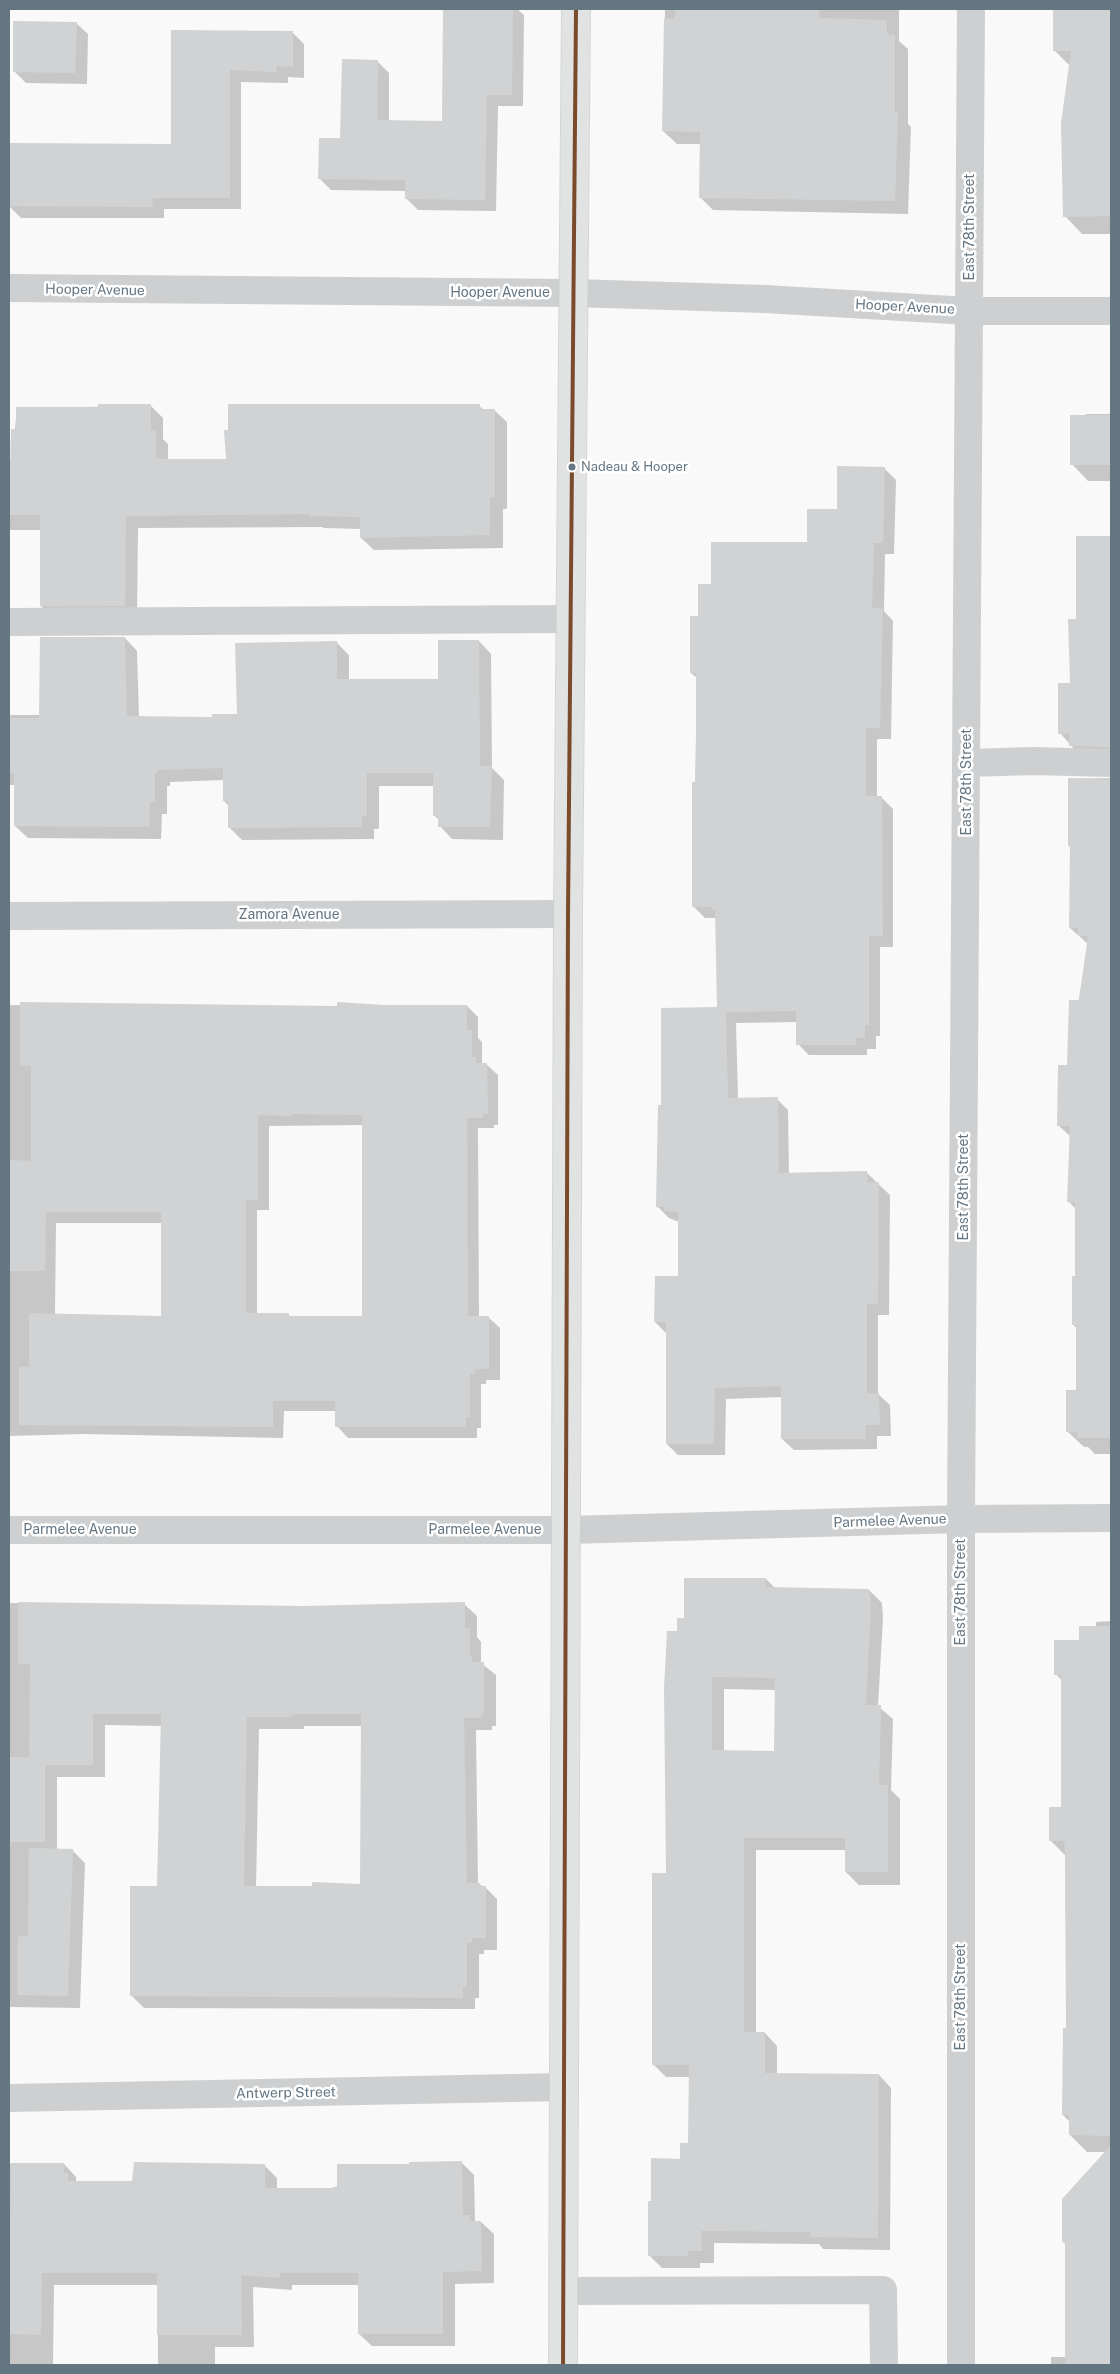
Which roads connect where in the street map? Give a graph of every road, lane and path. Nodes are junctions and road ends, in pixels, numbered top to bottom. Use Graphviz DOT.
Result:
graph roads {
  1 [pos="576,9"];
  2 [pos="971,9"];
  3 [pos="9,288"];
  4 [pos="574,293"];
  5 [pos="970,311"];
  6 [pos="1111,311"];
  7 [pos="571,619"];
  8 [pos="9,622"];
  9 [pos="967,763"];
  10 [pos="1111,763"];
  11 [pos="568,914"];
  12 [pos="9,916"];
  13 [pos="1111,1518"];
  14 [pos="961,1519"];
  15 [pos="9,1530"];
  16 [pos="568,1530"];
  17 [pos="564,2087"];
  18 [pos="9,2098"];
  19 [pos="563,2291"];
  20 [pos="563,2365"];
  21 [pos="884,2365"];
  22 [pos="961,2365"];
  1 -- 4 [label="main road"];
  2 -- 5 [label="street, East 78th Street"];
  3 -- 4 [label="street, Hooper Avenue"];
  4 -- 5 [label="street, Hooper Avenue"];
  4 -- 7 [label="main road"];
  5 -- 6 [label="street, Hooper Avenue"];
  5 -- 9 [label="street, East 78th Street"];
  7 -- 8 [label="street"];
  7 -- 11 [label="main road"];
  9 -- 10 [label="street"];
  9 -- 14 [label="street, East 78th Street"];
  11 -- 12 [label="street, Zamora Avenue"];
  11 -- 16 [label="main road"];
  13 -- 14 [label="street, Parmelee Avenue"];
  14 -- 16 [label="street, Parmelee Avenue"];
  14 -- 22 [label="street, East 78th Street"];
  15 -- 16 [label="street, Parmelee Avenue"];
  16 -- 17 [label="main road"];
  17 -- 18 [label="street, Antwerp Street"];
  17 -- 19 [label="main road"];
  19 -- 20 [label="main road"];
  19 -- 21 [label="street"];
}
